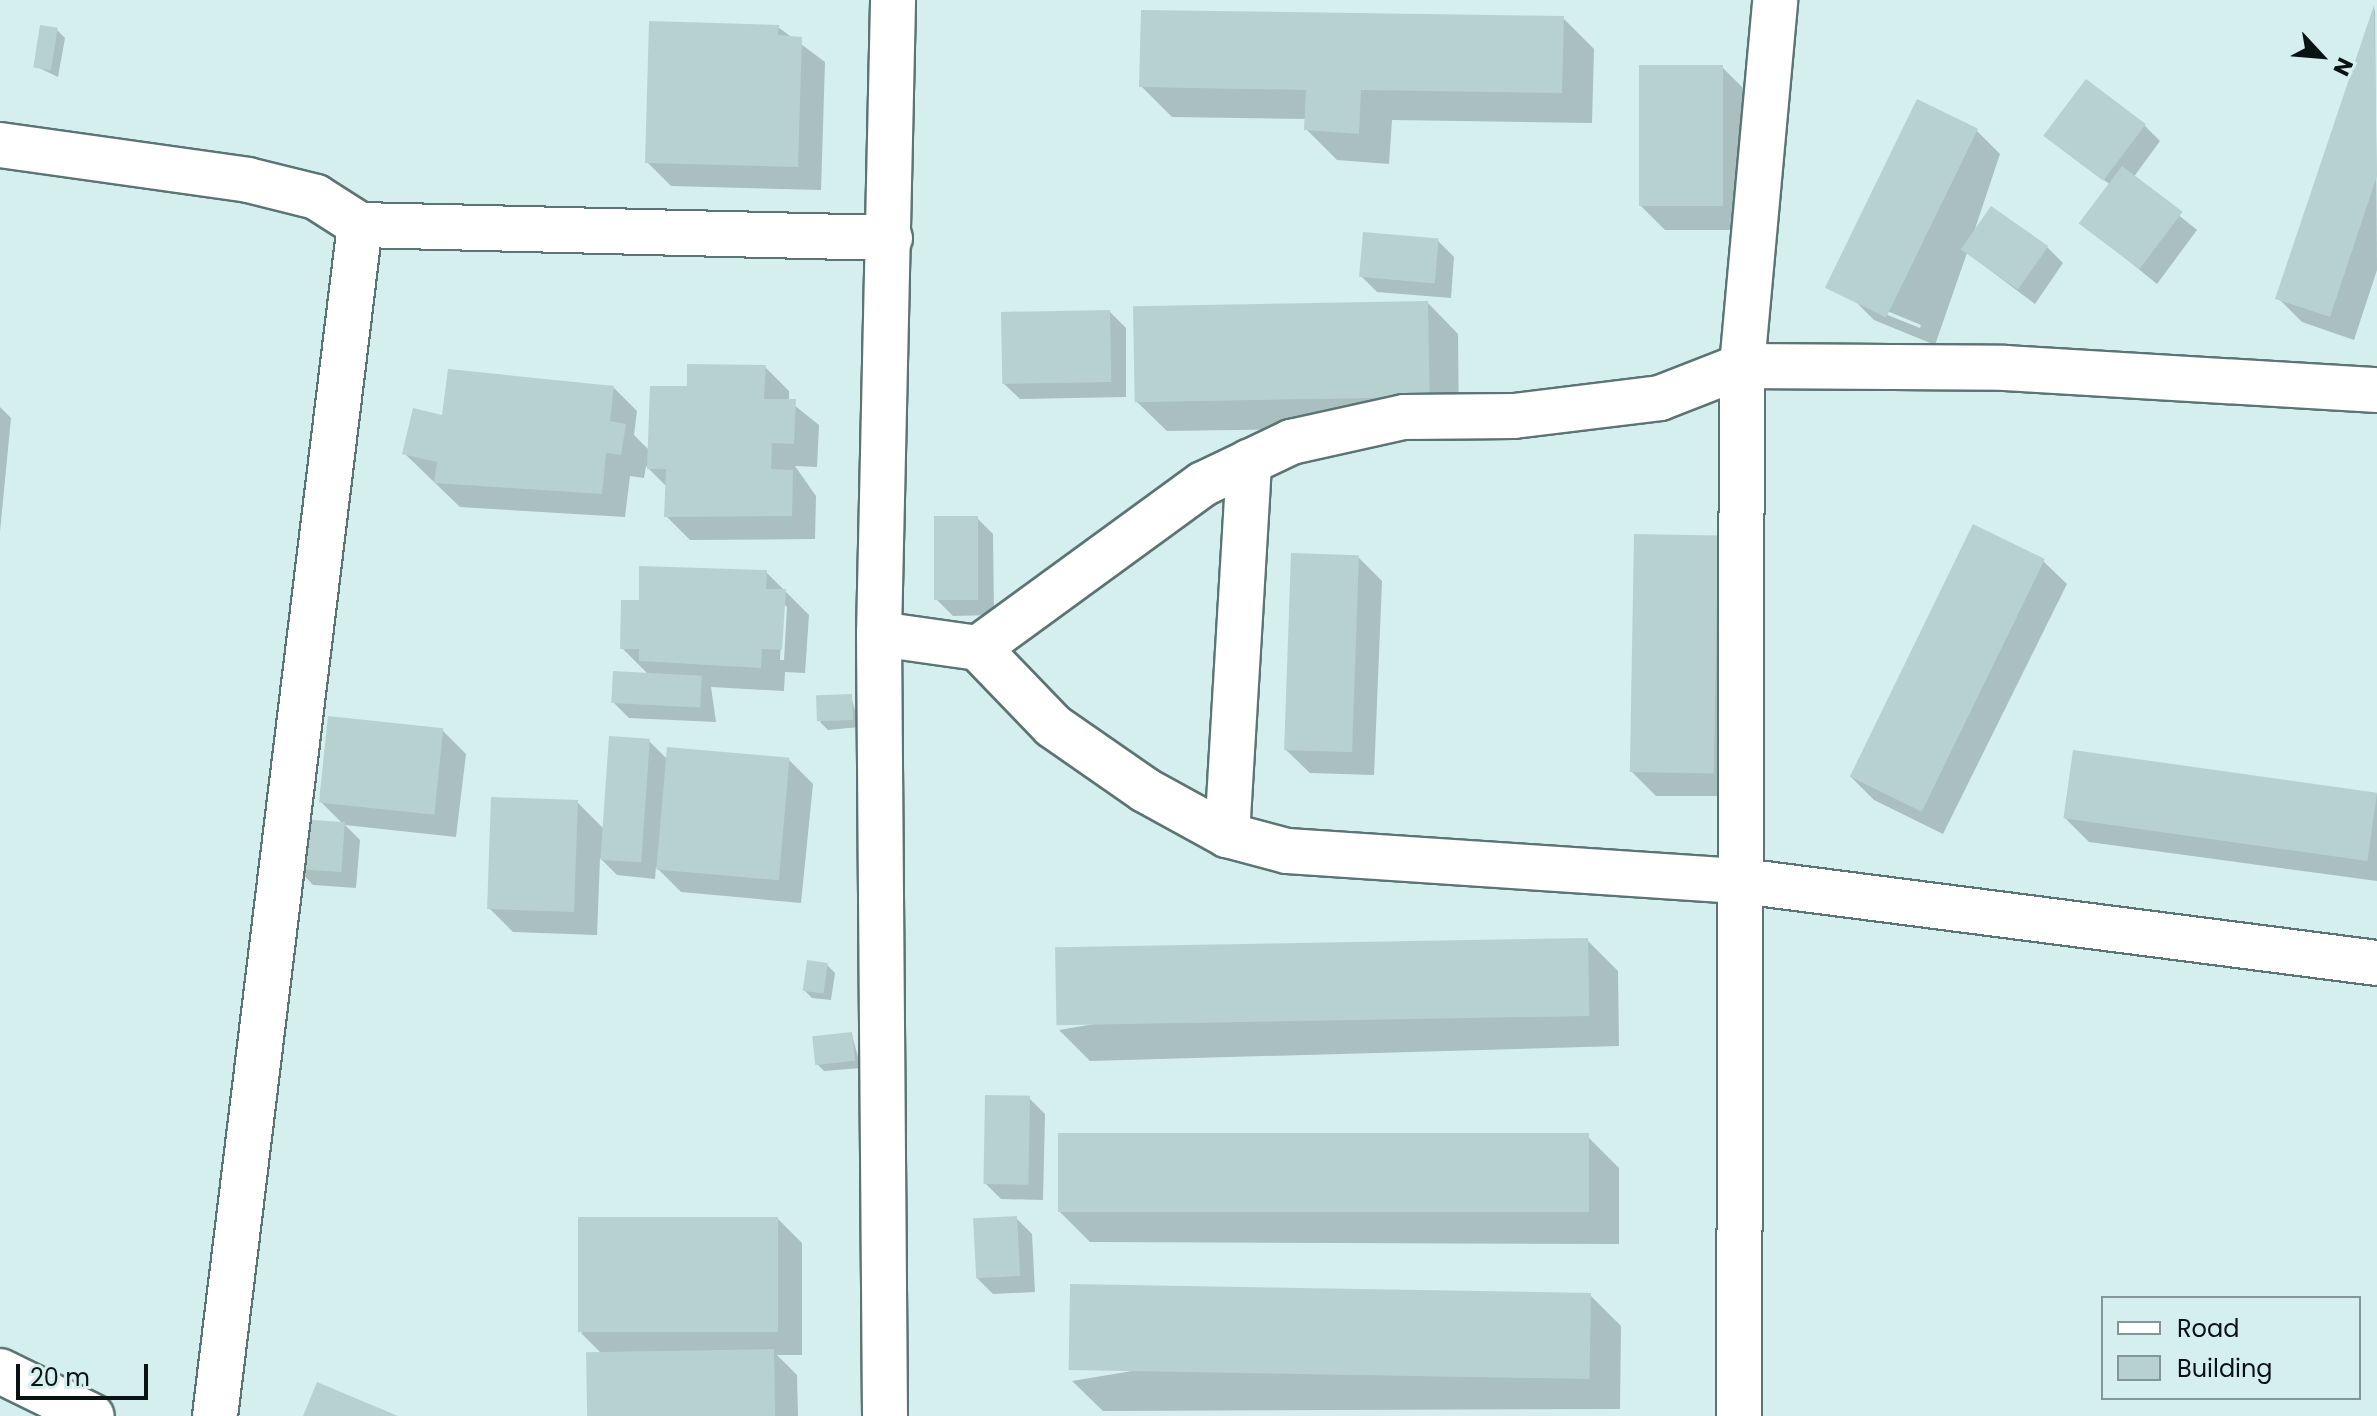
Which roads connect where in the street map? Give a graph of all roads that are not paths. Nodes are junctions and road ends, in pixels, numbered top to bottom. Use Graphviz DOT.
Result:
graph roads {
  1 [pos="893,0"];
  2 [pos="1775,0"];
  3 [pos="0,145"];
  4 [pos="360,225"];
  5 [pos="890,238"];
  6 [pos="1742,366"];
  7 [pos="2377,390"];
  8 [pos="1249,462"];
  9 [pos="879,634"];
  10 [pos="978,648"];
  11 [pos="1227,835"];
  12 [pos="1742,881"];
  13 [pos="2377,963"];
  14 [pos="0,1371"];
  15 [pos="92,1416"];
  16 [pos="215,1416"];
  17 [pos="885,1416"];
  18 [pos="1739,1416"];
  1 -- 5 [label="street"];
  2 -- 6 [label="street"];
  3 -- 4 [label="street"];
  4 -- 5 [label="street"];
  4 -- 16 [label="street"];
  5 -- 9 [label="street"];
  6 -- 7 [label="street"];
  6 -- 8 [label="street"];
  6 -- 12 [label="street"];
  8 -- 10 [label="street"];
  8 -- 11 [label="street"];
  9 -- 10 [label="street"];
  9 -- 17 [label="street"];
  10 -- 11 [label="street"];
  11 -- 12 [label="street"];
  12 -- 13 [label="street"];
  12 -- 18 [label="street"];
  14 -- 15 [label="street"];
}
